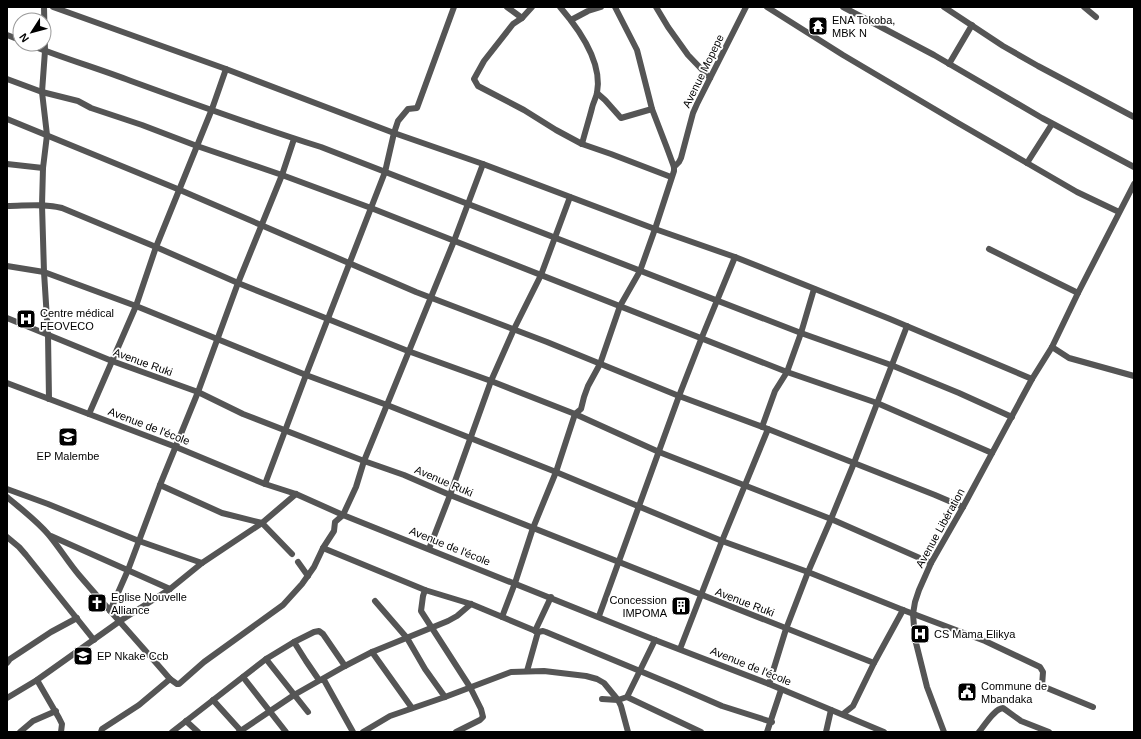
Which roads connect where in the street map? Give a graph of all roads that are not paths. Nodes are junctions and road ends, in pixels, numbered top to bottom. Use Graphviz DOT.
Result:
graph roads {
  1 [pos="53,7"];
  2 [pos="454,7"];
  3 [pos="507,7"];
  4 [pos="532,7"];
  5 [pos="560,7"];
  6 [pos="601,7"];
  7 [pos="615,7"];
  8 [pos="656,7"];
  9 [pos="746,7"];
  10 [pos="767,7"];
  11 [pos="843,7"];
  12 [pos="944,7"];
  13 [pos="1084,7"];
  14 [pos="1096,17"];
  15 [pos="522,18"];
  16 [pos="571,20"];
  17 [pos="972,25"];
  18 [pos="45,52"];
  19 [pos="48,52"];
  20 [pos="949,64"];
  21 [pos="226,69"];
  22 [pos="710,78"];
  23 [pos="7,79"];
  24 [pos="42,92"];
  25 [pos="597,93"];
  26 [pos="212,109"];
  27 [pos="652,109"];
  28 [pos="1134,117"];
  29 [pos="7,119"];
  30 [pos="1052,124"];
  31 [pos="394,133"];
  32 [pos="47,135"];
  33 [pos="294,139"];
  34 [pos="582,144"];
  35 [pos="197,146"];
  36 [pos="1027,163"];
  37 [pos="7,164"];
  38 [pos="483,164"];
  39 [pos="674,167"];
  40 [pos="1134,167"];
  41 [pos="43,168"];
  42 [pos="385,172"];
  43 [pos="282,175"];
  44 [pos="672,177"];
  45 [pos="1134,184"];
  46 [pos="180,190"];
  47 [pos="570,197"];
  48 [pos="468,204"];
  49 [pos="42,205"];
  50 [pos="7,206"];
  51 [pos="371,208"];
  52 [pos="1119,212"];
  53 [pos="262,226"];
  54 [pos="655,229"];
  55 [pos="554,237"];
  56 [pos="454,241"];
  57 [pos="156,247"];
  58 [pos="989,249"];
  59 [pos="735,257"];
  60 [pos="349,263"];
  61 [pos="7,266"];
  62 [pos="640,271"];
  63 [pos="44,272"];
  64 [pos="541,275"];
  65 [pos="238,283"];
  66 [pos="814,289"];
  67 [pos="1078,293"];
  68 [pos="430,298"];
  69 [pos="717,300"];
  70 [pos="136,306"];
  71 [pos="620,306"];
  72 [pos="7,318"];
  73 [pos="328,319"];
  74 [pos="907,326"];
  75 [pos="514,329"];
  76 [pos="801,333"];
  77 [pos="48,335"];
  78 [pos="702,337"];
  79 [pos="217,338"];
  80 [pos="1052,347"];
  81 [pos="408,351"];
  82 [pos="112,361"];
  83 [pos="600,364"];
  84 [pos="891,365"];
  85 [pos="787,372"];
  86 [pos="306,375"];
  87 [pos="1134,376"];
  88 [pos="1032,379"];
  89 [pos="491,382"];
  90 [pos="7,383"];
  91 [pos="198,392"];
  92 [pos="679,396"];
  93 [pos="49,399"];
  94 [pos="877,403"];
  95 [pos="387,405"];
  96 [pos="89,414"];
  97 [pos="575,414"];
  98 [pos="1012,417"];
  99 [pos="765,428"];
  100 [pos="285,431"];
  101 [pos="471,438"];
  102 [pos="176,447"];
  103 [pos="659,452"];
  104 [pos="992,453"];
  105 [pos="364,461"];
  106 [pos="854,463"];
  107 [pos="556,472"];
  108 [pos="265,484"];
  109 [pos="160,485"];
  110 [pos="744,485"];
  111 [pos="7,489"];
  112 [pos="296,494"];
  113 [pos="450,495"];
  114 [pos="7,497"];
  115 [pos="639,506"];
  116 [pos="963,507"];
  117 [pos="343,515"];
  118 [pos="831,519"];
  119 [pos="262,523"];
  120 [pos="533,528"];
  121 [pos="49,535"];
  122 [pos="7,537"];
  123 [pos="139,541"];
  124 [pos="722,541"];
  125 [pos="323,548"];
  126 [pos="429,549"];
  127 [pos="292,554"];
  128 [pos="298,562"];
  129 [pos="618,562"];
  130 [pos="202,563"];
  131 [pos="931,563"];
  132 [pos="128,570"];
  133 [pos="808,572"];
  134 [pos="308,576"];
  135 [pos="515,583"];
  136 [pos="170,589"];
  137 [pos="425,590"];
  138 [pos="701,596"];
  139 [pos="551,597"];
  140 [pos="375,600"];
  141 [pos="471,604"];
  142 [pos="903,610"];
  143 [pos="110,611"];
  144 [pos="913,614"];
  145 [pos="599,616"];
  146 [pos="502,617"];
  147 [pos="77,618"];
  148 [pos="120,621"];
  149 [pos="433,627"];
  150 [pos="786,629"];
  151 [pos="537,632"];
  152 [pos="407,638"];
  153 [pos="94,640"];
  154 [pos="655,640"];
  155 [pos="294,642"];
  156 [pos="680,649"];
  157 [pos="372,652"];
  158 [pos="266,659"];
  159 [pos="7,663"];
  160 [pos="874,663"];
  161 [pos="344,666"];
  162 [pos="640,670"];
  163 [pos="527,671"];
  164 [pos="243,677"];
  165 [pos="170,679"];
  166 [pos="37,680"];
  167 [pos="319,680"];
  168 [pos="769,684"];
  169 [pos="470,687"];
  170 [pos="781,690"];
  171 [pos="294,695"];
  172 [pos="445,697"];
  173 [pos="627,697"];
  174 [pos="7,698"];
  175 [pos="602,699"];
  176 [pos="213,700"];
  177 [pos="618,700"];
  178 [pos="853,706"];
  179 [pos="1093,707"];
  180 [pos="412,708"];
  181 [pos="831,710"];
  182 [pos="56,711"];
  183 [pos="270,711"];
  184 [pos="308,712"];
  185 [pos="843,714"];
  186 [pos="854,719"];
  187 [pos="186,721"];
  188 [pos="772,722"];
  189 [pos="240,731"];
  190 [pos="20,732"];
  191 [pos="61,732"];
  192 [pos="101,732"];
  193 [pos="172,732"];
  194 [pos="198,732"];
  195 [pos="286,732"];
  196 [pos="353,732"];
  197 [pos="363,732"];
  198 [pos="456,732"];
  199 [pos="628,732"];
  200 [pos="701,732"];
  201 [pos="767,732"];
  202 [pos="826,732"];
  203 [pos="884,732"];
  204 [pos="944,732"];
  205 [pos="979,732"];
  206 [pos="1049,732"];
  1 -- 21 [label="street"];
  2 -- 31 [label="street"];
  3 -- 15 [label="street"];
  4 -- 15 [label="street"];
  5 -- 16 [label="street"];
  6 -- 16 [label="street"];
  7 -- 27 [label="street"];
  8 -- 22 [label="street"];
  9 -- 22 [label="street, Avenue Mopepe"];
  10 -- 36 [label="street"];
  11 -- 20 [label="street"];
  12 -- 17 [label="street"];
  13 -- 14 [label="street"];
  15 -- 34 [label="street"];
  16 -- 25 [label="street"];
  17 -- 20 [label="street"];
  17 -- 28 [label="street"];
  18 -- 24 [label="street"];
  19 -- 26 [label="street"];
  20 -- 30 [label="street"];
  21 -- 26 [label="street"];
  21 -- 31 [label="street"];
  22 -- 39 [label="street, Avenue Mopepe"];
  23 -- 24 [label="street"];
  24 -- 32 [label="street"];
  24 -- 35 [label="street"];
  25 -- 27 [label="street"];
  25 -- 34 [label="street"];
  26 -- 33 [label="street"];
  26 -- 35 [label="street"];
  27 -- 39 [label="street"];
  29 -- 32 [label="street"];
  30 -- 36 [label="street"];
  30 -- 40 [label="street"];
  31 -- 38 [label="street"];
  31 -- 42 [label="street"];
  32 -- 41 [label="street"];
  32 -- 46 [label="street"];
  33 -- 42 [label="street"];
  33 -- 43 [label="street"];
  34 -- 44 [label="street"];
  35 -- 43 [label="street"];
  35 -- 46 [label="street"];
  36 -- 52 [label="street"];
  37 -- 41 [label="street"];
  38 -- 47 [label="street"];
  38 -- 48 [label="street"];
  39 -- 44 [label="street"];
  41 -- 49 [label="street"];
  42 -- 48 [label="street"];
  42 -- 51 [label="street"];
  43 -- 51 [label="street"];
  43 -- 53 [label="street"];
  44 -- 54 [label="street"];
  45 -- 52 [label="street, Avenue Libération"];
  46 -- 53 [label="street"];
  46 -- 57 [label="street"];
  47 -- 54 [label="street"];
  47 -- 55 [label="street"];
  48 -- 55 [label="street"];
  48 -- 56 [label="street"];
  49 -- 50 [label="street"];
  49 -- 57 [label="street"];
  49 -- 63 [label="street"];
  51 -- 56 [label="street"];
  51 -- 60 [label="street"];
  52 -- 67 [label="street, Avenue Libération"];
  53 -- 60 [label="street"];
  53 -- 65 [label="street"];
  54 -- 59 [label="street"];
  54 -- 62 [label="street"];
  55 -- 62 [label="street"];
  55 -- 64 [label="street"];
  56 -- 64 [label="street"];
  56 -- 68 [label="street"];
  57 -- 65 [label="street"];
  57 -- 70 [label="street"];
  58 -- 67 [label="street"];
  59 -- 66 [label="street"];
  59 -- 69 [label="street"];
  60 -- 68 [label="street"];
  60 -- 73 [label="street"];
  61 -- 63 [label="street"];
  62 -- 69 [label="street"];
  62 -- 71 [label="street"];
  63 -- 70 [label="street"];
  63 -- 77 [label="street"];
  64 -- 71 [label="street"];
  64 -- 75 [label="street"];
  65 -- 73 [label="street"];
  65 -- 79 [label="street"];
  66 -- 74 [label="street"];
  66 -- 76 [label="street"];
  67 -- 80 [label="street, Avenue Libération"];
  68 -- 75 [label="street"];
  68 -- 81 [label="street"];
  69 -- 76 [label="street"];
  69 -- 78 [label="street"];
  70 -- 79 [label="street"];
  70 -- 82 [label="street"];
  71 -- 78 [label="street"];
  71 -- 83 [label="street"];
  72 -- 77 [label="street, Avenue Ruki"];
  73 -- 81 [label="street"];
  73 -- 86 [label="street"];
  74 -- 84 [label="street"];
  74 -- 88 [label="street"];
  75 -- 83 [label="street"];
  75 -- 89 [label="street"];
  76 -- 84 [label="street"];
  76 -- 85 [label="street"];
  77 -- 82 [label="street, Avenue Ruki"];
  77 -- 93 [label="street"];
  78 -- 85 [label="street"];
  78 -- 92 [label="street"];
  79 -- 86 [label="street"];
  79 -- 91 [label="street"];
  80 -- 87 [label="street"];
  80 -- 88 [label="street, Avenue Libération"];
  81 -- 89 [label="street"];
  81 -- 95 [label="street"];
  82 -- 91 [label="street, Avenue Ruki"];
  82 -- 96 [label="street"];
  83 -- 92 [label="street"];
  83 -- 97 [label="street"];
  84 -- 94 [label="street"];
  84 -- 98 [label="street"];
  85 -- 94 [label="street"];
  85 -- 99 [label="street"];
  86 -- 95 [label="street"];
  86 -- 100 [label="street"];
  88 -- 98 [label="street, Avenue Libération"];
  89 -- 97 [label="street"];
  89 -- 101 [label="street"];
  90 -- 93 [label="street, Avenue de l'école"];
  91 -- 100 [label="street, Avenue Ruki"];
  91 -- 102 [label="street"];
  92 -- 99 [label="street"];
  92 -- 103 [label="street"];
  93 -- 96 [label="street, Avenue de l'école"];
  94 -- 104 [label="street"];
  94 -- 106 [label="street"];
  95 -- 101 [label="street"];
  95 -- 105 [label="street"];
  96 -- 102 [label="street, Avenue de l'école"];
  97 -- 103 [label="street"];
  97 -- 107 [label="street"];
  98 -- 104 [label="street, Avenue Libération"];
  99 -- 106 [label="street"];
  99 -- 110 [label="street"];
  100 -- 105 [label="street, Avenue Ruki"];
  100 -- 108 [label="street"];
  101 -- 107 [label="street"];
  101 -- 113 [label="street"];
  102 -- 108 [label="street, Avenue de l'école"];
  102 -- 109 [label="street"];
  103 -- 110 [label="street"];
  103 -- 115 [label="street"];
  104 -- 116 [label="street, Avenue Libération"];
  105 -- 113 [label="street, Avenue Ruki"];
  105 -- 117 [label="street"];
  106 -- 116 [label="street"];
  106 -- 118 [label="street"];
  107 -- 115 [label="street"];
  107 -- 120 [label="street"];
  108 -- 112 [label="street, Avenue de l'école"];
  109 -- 119 [label="street"];
  109 -- 123 [label="street"];
  110 -- 118 [label="street"];
  110 -- 124 [label="street"];
  111 -- 123 [label="street"];
  112 -- 117 [label="street, Avenue de l'école"];
  112 -- 119 [label="street"];
  113 -- 120 [label="street, Avenue Ruki"];
  113 -- 126 [label="street"];
  114 -- 121 [label="street"];
  115 -- 124 [label="street"];
  115 -- 129 [label="street"];
  116 -- 131 [label="street, Avenue Libération"];
  117 -- 125 [label="street"];
  117 -- 126 [label="street, Avenue de l'école"];
  118 -- 131 [label="street"];
  118 -- 133 [label="street"];
  119 -- 127 [label="street"];
  119 -- 130 [label="street"];
  120 -- 129 [label="street, Avenue Ruki"];
  120 -- 135 [label="street"];
  121 -- 132 [label="street"];
  121 -- 143 [label="street"];
  122 -- 147 [label="street"];
  123 -- 130 [label="street"];
  123 -- 132 [label="street"];
  124 -- 133 [label="street"];
  124 -- 138 [label="street"];
  125 -- 134 [label="street"];
  125 -- 137 [label="street"];
  126 -- 135 [label="street, Avenue de l'école"];
  128 -- 134 [label="street"];
  129 -- 138 [label="street, Avenue Ruki"];
  129 -- 145 [label="street"];
  130 -- 136 [label="street"];
  131 -- 144 [label="street, Avenue Libération"];
  132 -- 136 [label="street"];
  132 -- 143 [label="street"];
  133 -- 142 [label="street"];
  133 -- 150 [label="street"];
  134 -- 165 [label="street"];
  135 -- 139 [label="street, Avenue de l'école"];
  135 -- 146 [label="street"];
  136 -- 148 [label="street"];
  137 -- 141 [label="street"];
  137 -- 149 [label="street"];
  138 -- 150 [label="street, Avenue Ruki"];
  138 -- 156 [label="street"];
  139 -- 145 [label="street, Avenue de l'école"];
  139 -- 151 [label="street"];
  140 -- 152 [label="street"];
  141 -- 146 [label="street"];
  141 -- 149 [label="street"];
  142 -- 144 [label="street"];
  142 -- 160 [label="street"];
  143 -- 148 [label="street"];
  144 -- 179 [label="street"];
  144 -- 204 [label="street, Avenue Libération"];
  145 -- 154 [label="street, Avenue de l'école"];
  146 -- 151 [label="street"];
  147 -- 153 [label="street"];
  147 -- 159 [label="street"];
  148 -- 153 [label="street"];
  148 -- 165 [label="street"];
  149 -- 152 [label="street"];
  149 -- 169 [label="street"];
  150 -- 160 [label="street, Avenue Ruki"];
  150 -- 168 [label="street"];
  151 -- 162 [label="street"];
  151 -- 163 [label="street"];
  152 -- 157 [label="street"];
  152 -- 172 [label="street"];
  153 -- 166 [label="street"];
  154 -- 156 [label="street, Avenue de l'école"];
  154 -- 162 [label="street"];
  155 -- 158 [label="street"];
  155 -- 161 [label="street"];
  155 -- 167 [label="street"];
  156 -- 168 [label="street, Avenue de l'école"];
  157 -- 161 [label="street"];
  157 -- 180 [label="street"];
  158 -- 164 [label="street"];
  158 -- 171 [label="street"];
  160 -- 178 [label="street"];
  161 -- 167 [label="street"];
  162 -- 173 [label="street"];
  162 -- 188 [label="street"];
  163 -- 169 [label="street"];
  163 -- 177 [label="street"];
  164 -- 176 [label="street"];
  164 -- 183 [label="street"];
  165 -- 192 [label="street"];
  166 -- 174 [label="street"];
  166 -- 182 [label="street"];
  167 -- 171 [label="street"];
  167 -- 196 [label="street"];
  168 -- 170 [label="street, Avenue de l'école"];
  169 -- 172 [label="street"];
  169 -- 198 [label="street"];
  170 -- 181 [label="street, Avenue de l'école"];
  170 -- 188 [label="street"];
  171 -- 183 [label="street"];
  171 -- 184 [label="street"];
  172 -- 180 [label="street"];
  173 -- 177 [label="street"];
  173 -- 200 [label="street"];
  175 -- 177 [label="street"];
  176 -- 187 [label="street"];
  176 -- 189 [label="street"];
  177 -- 199 [label="street"];
  178 -- 185 [label="street"];
  178 -- 186 [label="street"];
  180 -- 197 [label="street"];
  181 -- 185 [label="street, Avenue de l'école"];
  181 -- 202 [label="street"];
  182 -- 190 [label="street"];
  182 -- 191 [label="street"];
  183 -- 189 [label="street"];
  183 -- 195 [label="street"];
  185 -- 186 [label="street, Avenue de l'école"];
  186 -- 203 [label="street, Avenue de l'école"];
  187 -- 193 [label="street"];
  187 -- 194 [label="street"];
  188 -- 201 [label="street"];
  205 -- 206 [label="street"];
}
